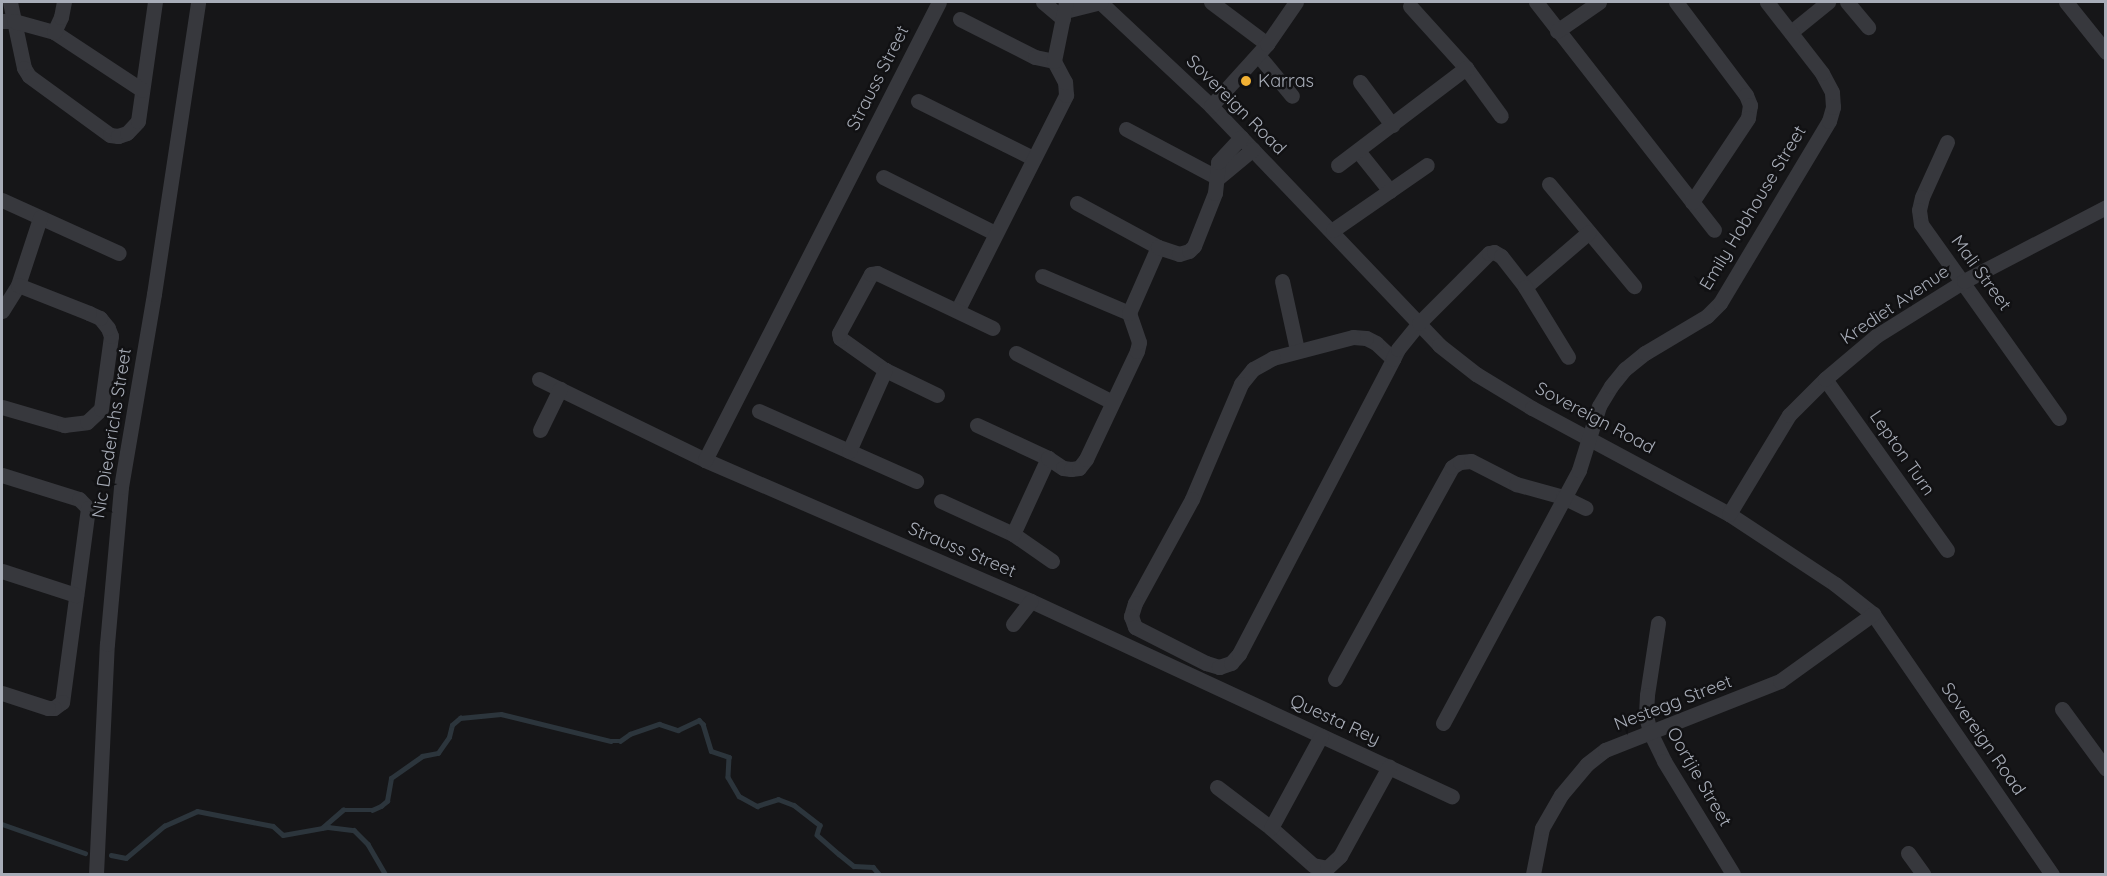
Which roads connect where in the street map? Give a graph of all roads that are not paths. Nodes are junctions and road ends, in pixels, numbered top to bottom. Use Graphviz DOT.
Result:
graph roads {
  1 [pos="10,2"];
  2 [pos="64,2"];
  3 [pos="155,2"];
  4 [pos="198,2"];
  5 [pos="939,2"];
  6 [pos="1043,2"];
  7 [pos="1100,2"];
  8 [pos="1211,2"];
  9 [pos="1296,2"];
  10 [pos="1536,2"];
  11 [pos="1599,2"];
  12 [pos="1676,2"];
  13 [pos="1767,2"];
  14 [pos="1828,2"];
  15 [pos="1847,2"];
  16 [pos="2066,2"];
  17 [pos="1410,6"];
  18 [pos="1064,11"];
  19 [pos="960,19"];
  20 [pos="8,21"];
  21 [pos="1868,27"];
  22 [pos="1557,31"];
  23 [pos="54,32"];
  24 [pos="1791,32"];
  25 [pos="1263,50"];
  26 [pos="2106,52"];
  27 [pos="1054,61"];
  28 [pos="1466,68"];
  29 [pos="1360,82"];
  30 [pos="142,90"];
  31 [pos="1293,96"];
  32 [pos="918,101"];
  33 [pos="1211,106"];
  34 [pos="1501,116"];
  35 [pos="1392,125"];
  36 [pos="1126,129"];
  37 [pos="1241,136"];
  38 [pos="1947,142"];
  39 [pos="1253,149"];
  40 [pos="1358,151"];
  41 [pos="1033,158"];
  42 [pos="1338,165"];
  43 [pos="1427,165"];
  44 [pos="883,177"];
  45 [pos="1218,178"];
  46 [pos="1549,184"];
  47 [pos="1390,191"];
  48 [pos="2,200"];
  49 [pos="1692,202"];
  50 [pos="1077,203"];
  51 [pos="2105,211"];
  52 [pos="40,218"];
  53 [pos="1332,230"];
  54 [pos="1714,230"];
  55 [pos="1589,232"];
  56 [pos="995,233"];
  57 [pos="1158,247"];
  58 [pos="119,253"];
  59 [pos="1042,276"];
  60 [pos="1282,281"];
  61 [pos="1964,281"];
  62 [pos="18,285"];
  63 [pos="1634,286"];
  64 [pos="1525,287"];
  65 [pos="958,309"];
  66 [pos="2,311"];
  67 [pos="1129,313"];
  68 [pos="1419,323"];
  69 [pos="993,328"];
  70 [pos="1297,350"];
  71 [pos="1016,353"];
  72 [pos="1568,357"];
  73 [pos="1393,359"];
  74 [pos="885,370"];
  75 [pos="539,379"];
  76 [pos="1825,379"];
  77 [pos="560,389"];
  78 [pos="937,395"];
  79 [pos="1112,402"];
  80 [pos="2,407"];
  81 [pos="759,411"];
  82 [pos="2059,418"];
  83 [pos="977,425"];
  84 [pos="540,430"];
  85 [pos="1588,436"];
  86 [pos="849,451"];
  87 [pos="1048,459"];
  88 [pos="705,460"];
  89 [pos="2,475"];
  90 [pos="916,482"];
  91 [pos="1563,497"];
  92 [pos="941,501"];
  93 [pos="1586,508"];
  94 [pos="1729,514"];
  95 [pos="1013,534"];
  96 [pos="1947,550"];
  97 [pos="1052,561"];
  98 [pos="2,571"];
  99 [pos="76,595"];
  100 [pos="1031,601"];
  101 [pos="1873,614"];
  102 [pos="1658,623"];
  103 [pos="1013,624"];
  104 [pos="1335,679"];
  105 [pos="1202,680"];
  106 [pos="2,693"];
  107 [pos="2062,709"];
  108 [pos="1443,723"];
  109 [pos="1650,732"];
  110 [pos="1321,736"];
  111 [pos="1389,767"];
  112 [pos="2106,769"];
  113 [pos="1217,787"];
  114 [pos="1452,795"];
  115 [pos="1271,828"];
  116 [pos="1908,853"];
  117 [pos="1533,870"];
  118 [pos="96,874"];
  119 [pos="1733,874"];
  120 [pos="1923,874"];
  121 [pos="2052,874"];
  1 -- 20 [label="street"];
  2 -- 23 [label="street"];
  3 -- 30 [label="street"];
  4 -- 118 [label="street, Nic Diederichs Street"];
  5 -- 88 [label="street, Strauss Street"];
  6 -- 18 [label="street"];
  7 -- 18 [label="street"];
  7 -- 33 [label="street, Sovereign Road"];
  8 -- 25 [label="street"];
  9 -- 25 [label="street"];
  10 -- 22 [label="street"];
  11 -- 22 [label="street"];
  12 -- 49 [label="street"];
  13 -- 24 [label="street, Emily Hobhouse Street"];
  14 -- 24 [label="street"];
  15 -- 21 [label="street"];
  16 -- 26 [label="street"];
  17 -- 28 [label="street"];
  18 -- 27 [label="street"];
  19 -- 27 [label="street"];
  20 -- 23 [label="street"];
  20 -- 30 [label="street"];
  22 -- 49 [label="street"];
  23 -- 30 [label="street"];
  24 -- 85 [label="street, Emily Hobhouse Street"];
  25 -- 31 [label="street"];
  25 -- 33 [label="street"];
  27 -- 41 [label="street"];
  28 -- 34 [label="street"];
  28 -- 35 [label="street"];
  29 -- 35 [label="street"];
  32 -- 41 [label="street"];
  33 -- 37 [label="street, Sovereign Road"];
  35 -- 40 [label="street"];
  36 -- 45 [label="street"];
  37 -- 39 [label="street, Sovereign Road"];
  37 -- 45 [label="street"];
  38 -- 61 [label="street, Mali Street"];
  39 -- 45 [label="street"];
  39 -- 53 [label="street, Sovereign Road"];
  40 -- 42 [label="street"];
  40 -- 47 [label="street"];
  41 -- 56 [label="street"];
  43 -- 47 [label="street"];
  44 -- 56 [label="street"];
  45 -- 57 [label="street"];
  46 -- 55 [label="street"];
  47 -- 53 [label="street"];
  48 -- 52 [label="street"];
  49 -- 54 [label="street"];
  50 -- 57 [label="street"];
  51 -- 61 [label="street, Krediet Avenue"];
  52 -- 58 [label="street"];
  52 -- 62 [label="street"];
  53 -- 68 [label="street, Sovereign Road"];
  55 -- 63 [label="street"];
  55 -- 64 [label="street"];
  56 -- 65 [label="street"];
  57 -- 67 [label="street"];
  59 -- 67 [label="street"];
  60 -- 70 [label="street"];
  61 -- 76 [label="street, Krediet Avenue"];
  61 -- 82 [label="street, Mali Street"];
  62 -- 66 [label="street"];
  62 -- 80 [label="street"];
  64 -- 68 [label="street"];
  64 -- 72 [label="street"];
  65 -- 69 [label="street"];
  65 -- 74 [label="street"];
  67 -- 79 [label="street"];
  68 -- 73 [label="street"];
  68 -- 85 [label="street, Sovereign Road"];
  70 -- 73 [label="street"];
  70 -- 73 [label="street"];
  71 -- 79 [label="street"];
  74 -- 78 [label="street"];
  74 -- 86 [label="street"];
  75 -- 77 [label="street, Strauss Street"];
  76 -- 94 [label="street, Krediet Avenue"];
  76 -- 96 [label="street, Lepton Turn"];
  77 -- 84 [label="street"];
  77 -- 88 [label="street, Strauss Street"];
  79 -- 87 [label="street"];
  81 -- 86 [label="street"];
  83 -- 87 [label="street"];
  85 -- 91 [label="street, Emily Hobhouse Street"];
  85 -- 94 [label="street, Sovereign Road"];
  86 -- 90 [label="street"];
  87 -- 95 [label="street"];
  88 -- 100 [label="street, Strauss Street"];
  89 -- 99 [label="street"];
  91 -- 93 [label="street"];
  91 -- 104 [label="street"];
  91 -- 108 [label="street, Emily Hobhouse Street"];
  92 -- 95 [label="street"];
  94 -- 101 [label="street, Sovereign Road"];
  95 -- 97 [label="street"];
  98 -- 99 [label="street"];
  99 -- 106 [label="street"];
  100 -- 103 [label="street"];
  100 -- 105 [label="street, Strauss Street"];
  101 -- 109 [label="street, Nestegg Street"];
  101 -- 121 [label="street, Sovereign Road"];
  102 -- 109 [label="street, Oortjie Street"];
  105 -- 110 [label="street, Questa Rey"];
  107 -- 112 [label="street"];
  109 -- 117 [label="street, Nestegg Street"];
  109 -- 119 [label="street, Oortjie Street"];
  110 -- 111 [label="street, Questa Rey"];
  110 -- 115 [label="street"];
  111 -- 114 [label="street, Questa Rey"];
  111 -- 115 [label="street"];
  113 -- 115 [label="street"];
  116 -- 120 [label="street"];
}
